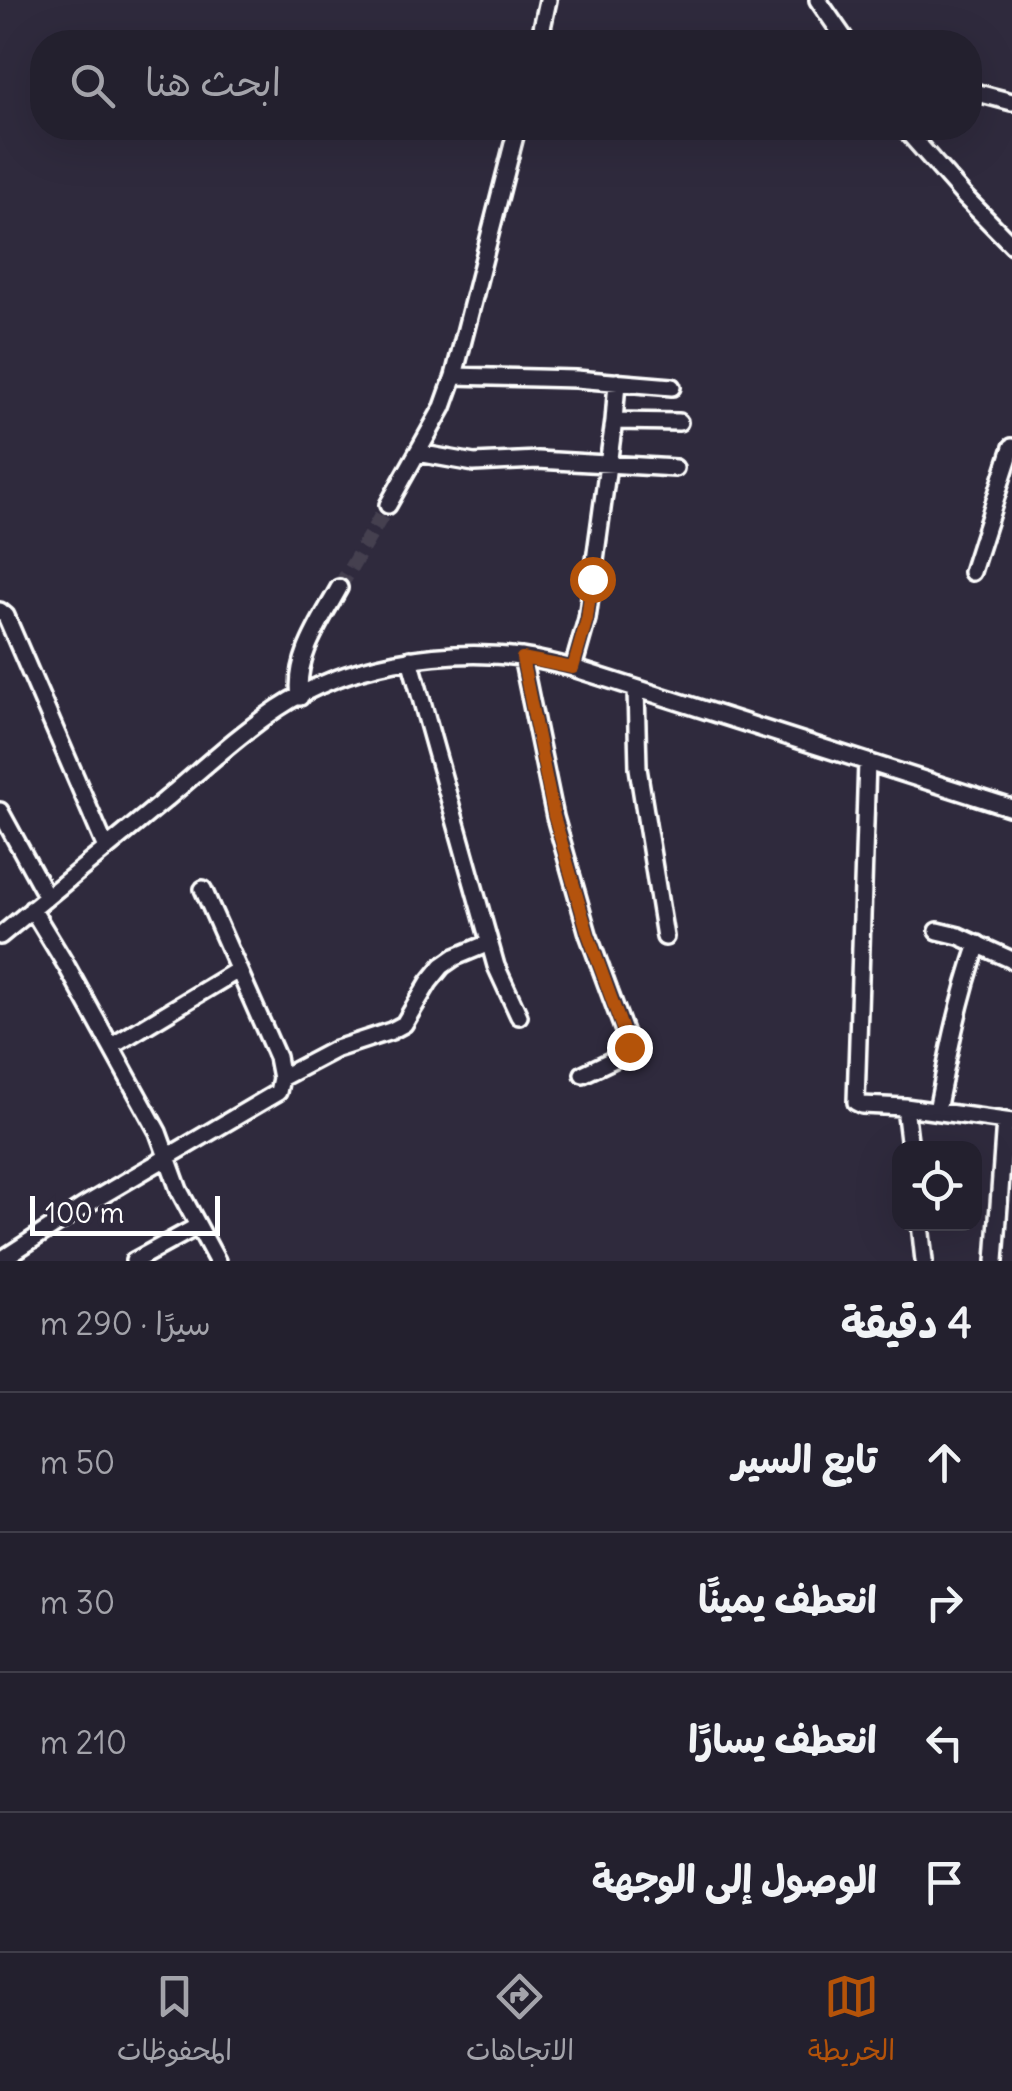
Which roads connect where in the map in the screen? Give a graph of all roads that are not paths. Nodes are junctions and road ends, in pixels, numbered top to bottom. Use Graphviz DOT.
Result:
graph roads {
  1 [pos="548,0"];
  2 [pos="818,0"];
  3 [pos="542,30"];
  4 [pos="839,30"];
  5 [pos="982,93"];
  6 [pos="1012,102"];
  7 [pos="514,140"];
  8 [pos="914,140"];
  9 [pos="1012,245"];
  10 [pos="454,376"];
  11 [pos="617,382"];
  12 [pos="672,387"];
  13 [pos="614,421"];
  14 [pos="679,422"];
  15 [pos="1012,447"];
  16 [pos="418,454"];
  17 [pos="608,464"];
  18 [pos="675,468"];
  19 [pos="388,504"];
  20 [pos="972,572"];
  21 [pos="339,588"];
  22 [pos="0,611"];
  23 [pos="522,658"];
  24 [pos="410,659"];
  25 [pos="573,668"];
  26 [pos="636,688"];
  27 [pos="300,697"];
  28 [pos="867,762"];
  29 [pos="1012,808"];
  30 [pos="0,811"];
  31 [pos="106,848"];
  32 [pos="203,890"];
  33 [pos="47,897"];
  34 [pos="32,909"];
  35 [pos="938,931"];
  36 [pos="0,936"];
  37 [pos="665,937"];
  38 [pos="489,943"];
  39 [pos="978,944"];
  40 [pos="1012,960"];
  41 [pos="238,970"];
  42 [pos="519,1016"];
  43 [pos="112,1046"];
  44 [pos="583,1074"];
  45 [pos="281,1078"];
  46 [pos="905,1107"];
  47 [pos="937,1111"];
  48 [pos="1008,1121"];
  49 [pos="909,1141"];
  50 [pos="168,1156"];
  51 [pos="198,1226"];
  52 [pos="921,1231"];
  53 [pos="1,1259"];
  54 [pos="134,1261"];
  55 [pos="217,1261"];
  56 [pos="924,1261"];
  57 [pos="995,1261"];
  1 -- 3 [label="street"];
  2 -- 4 [label="street"];
  5 -- 6 [label="street"];
  7 -- 10 [label="street"];
  8 -- 9 [label="street"];
  10 -- 11 [label="street"];
  10 -- 16 [label="street"];
  11 -- 12 [label="street"];
  11 -- 13 [label="street"];
  13 -- 14 [label="street"];
  13 -- 17 [label="street"];
  15 -- 20 [label="street"];
  16 -- 17 [label="street"];
  16 -- 19 [label="street"];
  17 -- 18 [label="street"];
  17 -- 25 [label="street"];
  21 -- 27 [label="street"];
  22 -- 31 [label="street"];
  23 -- 24 [label="street"];
  23 -- 25 [label="street"];
  23 -- 44 [label="street"];
  24 -- 27 [label="street"];
  24 -- 38 [label="street"];
  25 -- 26 [label="street"];
  26 -- 28 [label="street"];
  26 -- 37 [label="street"];
  27 -- 31 [label="street"];
  28 -- 29 [label="street"];
  28 -- 46 [label="street"];
  30 -- 33 [label="street"];
  31 -- 33 [label="street"];
  32 -- 41 [label="street"];
  33 -- 34 [label="street"];
  34 -- 36 [label="street"];
  34 -- 43 [label="street"];
  35 -- 39 [label="street"];
  38 -- 42 [label="street"];
  38 -- 45 [label="street"];
  39 -- 40 [label="street"];
  39 -- 47 [label="street"];
  41 -- 43 [label="street"];
  41 -- 45 [label="street"];
  43 -- 50 [label="street"];
  45 -- 50 [label="street"];
  46 -- 47 [label="street"];
  46 -- 49 [label="street"];
  47 -- 48 [label="street"];
  48 -- 57 [label="street"];
  50 -- 51 [label="street"];
  50 -- 53 [label="street"];
  51 -- 54 [label="street"];
  51 -- 55 [label="street"];
  52 -- 56 [label="street"];
}
